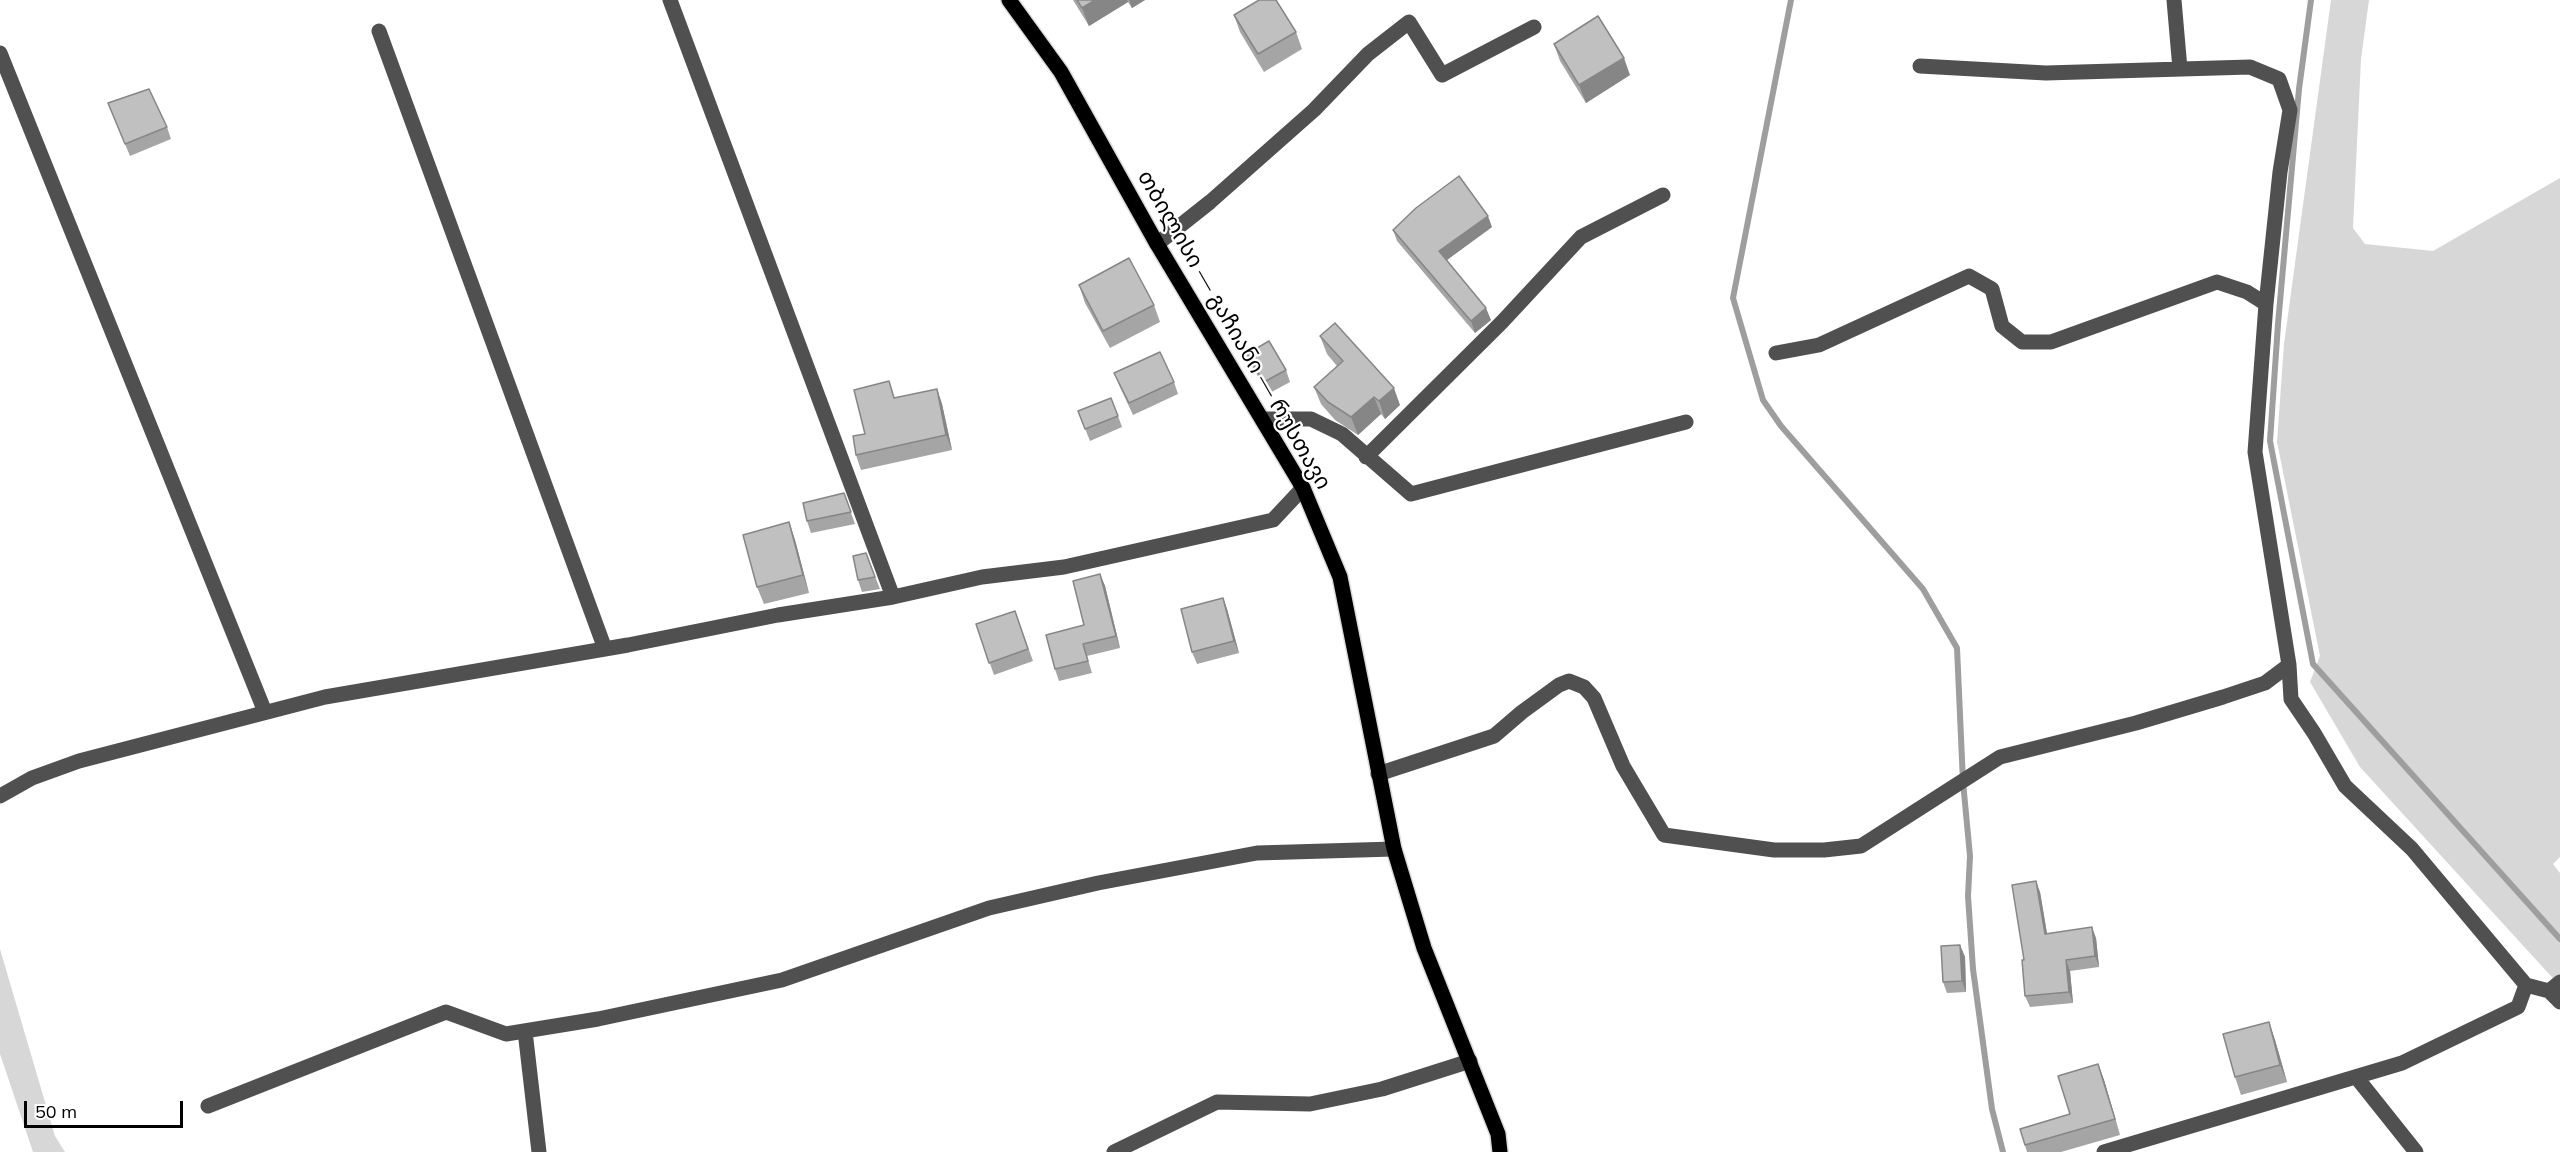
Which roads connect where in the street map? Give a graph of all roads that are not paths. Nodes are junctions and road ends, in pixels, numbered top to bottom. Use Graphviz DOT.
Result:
graph roads {
  1 [pos="670,0"];
  2 [pos="1009,0"];
  3 [pos="2174,0"];
  4 [pos="1534,27"];
  5 [pos="379,31"];
  6 [pos="0,53"];
  7 [pos="1920,66"];
  8 [pos="2180,69"];
  9 [pos="1663,195"];
  10 [pos="1157,244"];
  11 [pos="2266,304"];
  12 [pos="1776,353"];
  13 [pos="1262,419"];
  14 [pos="1686,422"];
  15 [pos="1366,457"];
  16 [pos="1303,488"];
  17 [pos="893,597"];
  18 [pos="605,649"];
  19 [pos="2289,665"];
  20 [pos="265,712"];
  21 [pos="1378,774"];
  22 [pos="0,796"];
  23 [pos="1394,849"];
  24 [pos="2526,986"];
  25 [pos="2556,991"];
  26 [pos="525,1031"];
  27 [pos="1470,1061"];
  28 [pos="2357,1078"];
  29 [pos="208,1106"];
  30 [pos="539,1152"];
  31 [pos="1114,1152"];
  32 [pos="1500,1152"];
  33 [pos="2104,1152"];
  34 [pos="2416,1152"];
  1 -- 17 [label="street"];
  2 -- 10 [label="main road, თბილისი — გაჩიანი — რუსთავი"];
  3 -- 8 [label="street"];
  4 -- 10 [label="street"];
  5 -- 18 [label="street"];
  6 -- 20 [label="street"];
  7 -- 8 [label="street"];
  8 -- 11 [label="street"];
  9 -- 15 [label="street"];
  10 -- 13 [label="main road, თბილისი — გაჩიანი — რუსთავი"];
  11 -- 12 [label="street"];
  11 -- 19 [label="street"];
  13 -- 15 [label="street"];
  13 -- 16 [label="main road, თბილისი — გაჩიანი — რუსთავი"];
  14 -- 15 [label="street"];
  16 -- 17 [label="street"];
  16 -- 21 [label="main road, თბილისი — გაჩიანი — რუსთავი"];
  17 -- 18 [label="street"];
  18 -- 20 [label="street"];
  19 -- 21 [label="street"];
  19 -- 24 [label="street"];
  20 -- 22 [label="street"];
  21 -- 23 [label="main road, თბილისი — გაჩიანი — რუსთავი"];
  23 -- 26 [label="street"];
  23 -- 27 [label="main road, თბილისი — გაჩიანი — რუსთავი"];
  24 -- 25 [label="street"];
  24 -- 28 [label="street"];
  26 -- 29 [label="street"];
  26 -- 30 [label="street"];
  27 -- 31 [label="street"];
  27 -- 32 [label="main road, თბილისი — გაჩიანი — რუსთავი"];
  28 -- 33 [label="street"];
  28 -- 34 [label="street"];
}
